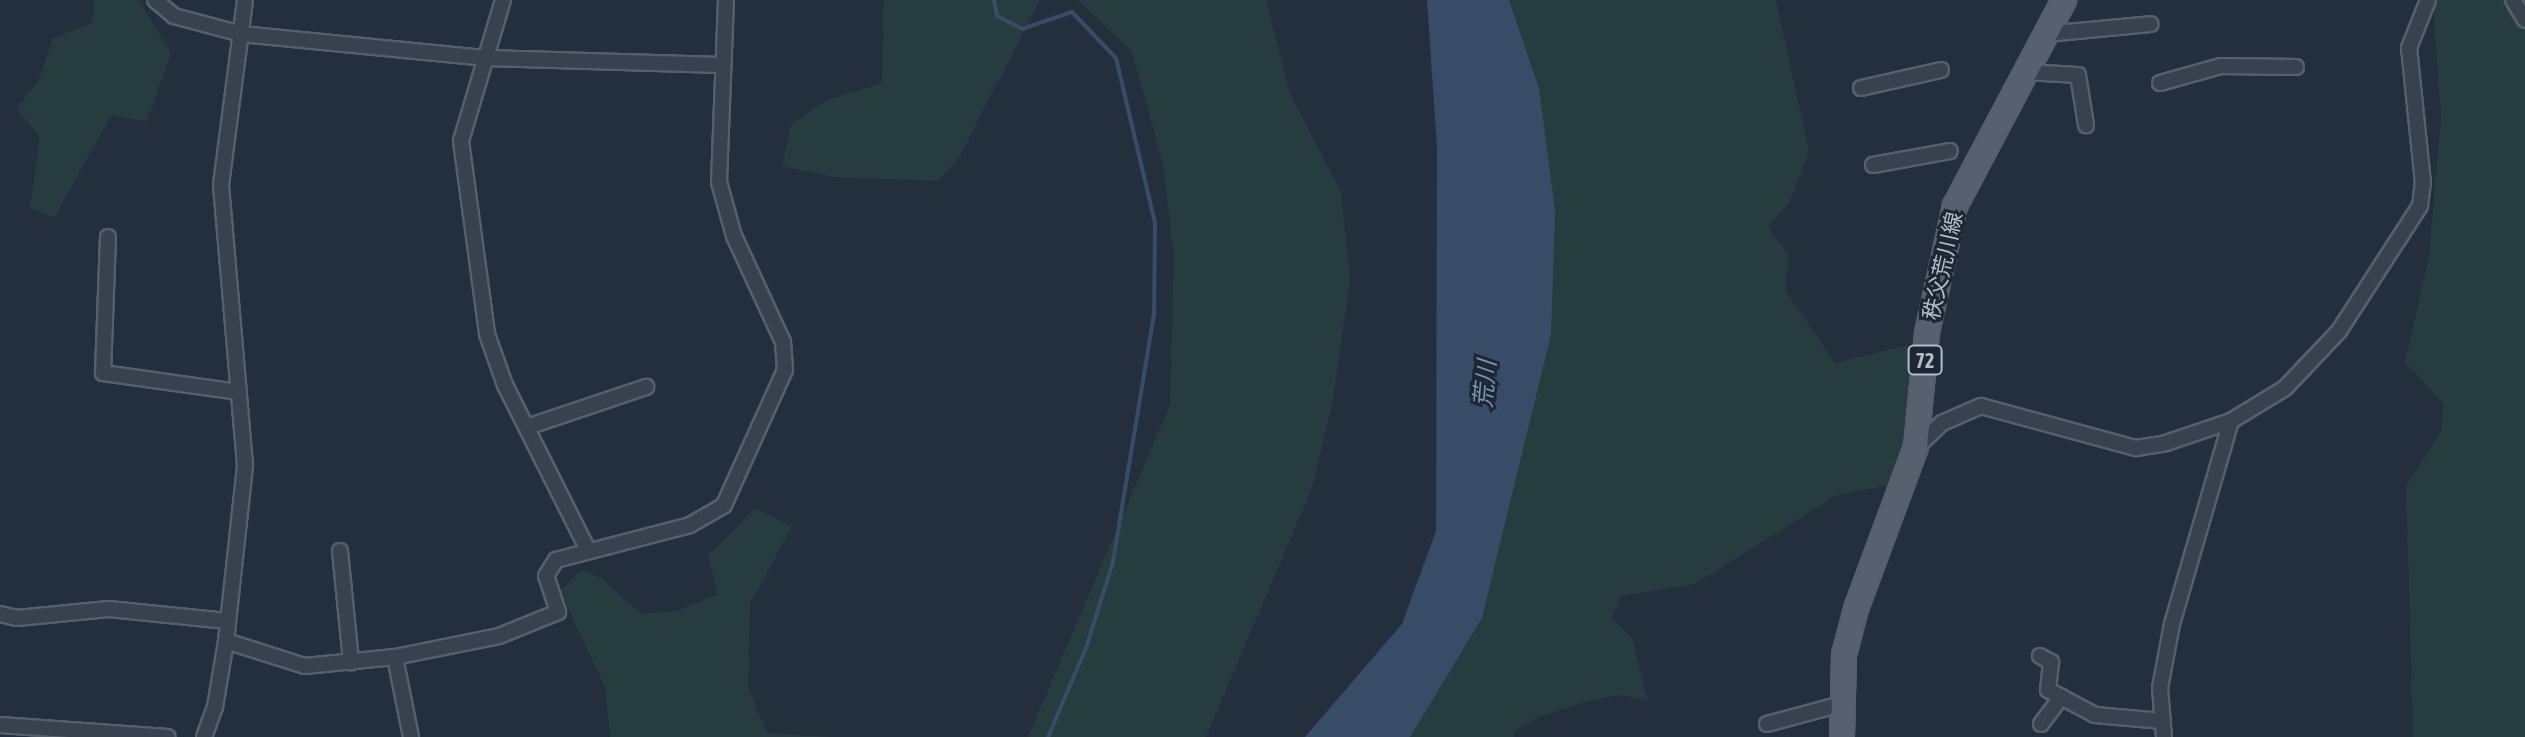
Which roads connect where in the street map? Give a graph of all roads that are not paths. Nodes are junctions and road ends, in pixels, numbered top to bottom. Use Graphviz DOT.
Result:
graph roads {
  1 [pos="155,0"];
  2 [pos="245,0"];
  3 [pos="503,0"];
  4 [pos="726,0"];
  5 [pos="2064,0"];
  6 [pos="2428,0"];
  7 [pos="2513,0"];
  8 [pos="2525,20"];
  9 [pos="2151,24"];
  10 [pos="241,34"];
  11 [pos="2046,34"];
  12 [pos="487,58"];
  13 [pos="722,65"];
  14 [pos="2296,67"];
  15 [pos="1941,70"];
  16 [pos="2025,72"];
  17 [pos="2160,83"];
  18 [pos="1861,88"];
  19 [pos="2086,125"];
  20 [pos="1950,151"];
  21 [pos="1873,165"];
  22 [pos="108,237"];
  23 [pos="646,387"];
  24 [pos="238,392"];
  25 [pos="2231,421"];
  26 [pos="527,427"];
  27 [pos="1916,447"];
  28 [pos="587,548"];
  29 [pos="340,551"];
  30 [pos="0,614"];
  31 [pos="227,621"];
  32 [pos="226,641"];
  33 [pos="2040,656"];
  34 [pos="395,657"];
  35 [pos="351,662"];
  36 [pos="2061,697"];
  37 [pos="1841,704"];
  38 [pos="2163,721"];
  39 [pos="1767,724"];
  40 [pos="2041,724"];
  41 [pos="0,725"];
  42 [pos="168,737"];
  43 [pos="204,737"];
  44 [pos="411,737"];
  45 [pos="1842,737"];
  46 [pos="2164,737"];
  1 -- 10 [label="street"];
  2 -- 10 [label="street"];
  3 -- 12 [label="street"];
  4 -- 13 [label="street"];
  5 -- 11 [label="main road, 秩父荒川線 / 72"];
  6 -- 25 [label="street"];
  7 -- 8 [label="street"];
  9 -- 11 [label="street"];
  10 -- 12 [label="street"];
  10 -- 24 [label="street"];
  11 -- 16 [label="main road, 秩父荒川線 / 72"];
  12 -- 13 [label="street"];
  12 -- 26 [label="street"];
  13 -- 28 [label="street"];
  14 -- 17 [label="street"];
  15 -- 18 [label="street"];
  16 -- 19 [label="street"];
  16 -- 27 [label="main road, 秩父荒川線 / 72"];
  20 -- 21 [label="street"];
  22 -- 24 [label="street"];
  23 -- 26 [label="street"];
  24 -- 31 [label="street"];
  25 -- 27 [label="street"];
  25 -- 38 [label="street"];
  26 -- 28 [label="street"];
  27 -- 37 [label="main road, 秩父荒川線 / 72"];
  28 -- 34 [label="street"];
  29 -- 35 [label="street"];
  30 -- 31 [label="street"];
  31 -- 32 [label="street"];
  32 -- 35 [label="street"];
  32 -- 43 [label="street"];
  33 -- 36 [label="street"];
  34 -- 35 [label="street"];
  34 -- 44 [label="street"];
  36 -- 38 [label="street"];
  36 -- 40 [label="street"];
  37 -- 39 [label="street"];
  37 -- 45 [label="main road, 秩父荒川線 / 72"];
  38 -- 46 [label="street"];
  41 -- 42 [label="street"];
}
